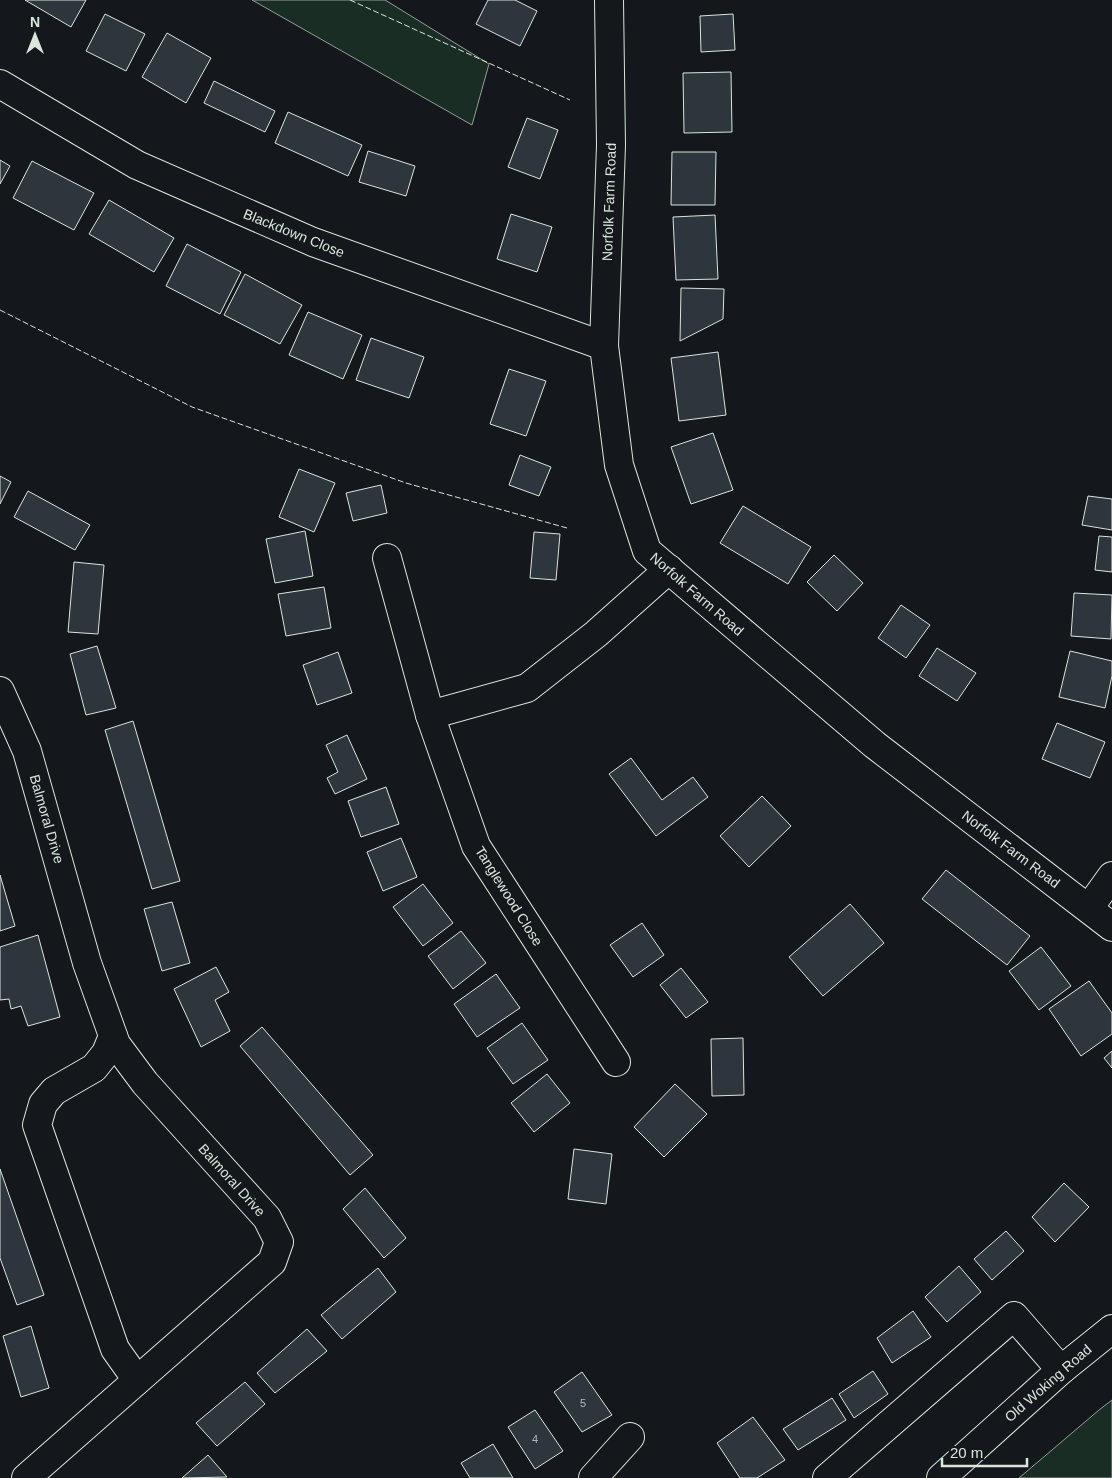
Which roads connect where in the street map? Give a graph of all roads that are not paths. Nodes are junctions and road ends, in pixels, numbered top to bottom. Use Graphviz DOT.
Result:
graph roads {
  1 [pos="609,0"];
  2 [pos="0,84"];
  3 [pos="604,346"];
  4 [pos="386,558"];
  5 [pos="669,569"];
  6 [pos="0,691"];
  7 [pos="430,715"];
  8 [pos="1112,876"];
  9 [pos="1089,908"];
  10 [pos="1112,927"];
  11 [pos="113,1036"];
  12 [pos="616,1062"];
  13 [pos="1112,1329"];
  14 [pos="1061,1370"];
  15 [pos="138,1380"];
  16 [pos="630,1437"];
  17 [pos="26,1478"];
  18 [pos="592,1478"];
  19 [pos="827,1478"];
  20 [pos="941,1478"];
  1 -- 3 [label="street, Norfolk Farm Road"];
  2 -- 3 [label="street, Blackdown Close"];
  3 -- 5 [label="street, Norfolk Farm Road"];
  4 -- 7 [label="street, Tanglewood Close"];
  5 -- 7 [label="street"];
  5 -- 9 [label="street, Norfolk Farm Road"];
  6 -- 11 [label="street, Balmoral Drive"];
  7 -- 12 [label="street, Tanglewood Close"];
  8 -- 9 [label="street"];
  9 -- 10 [label="street, Norfolk Farm Road"];
  11 -- 15 [label="street"];
  11 -- 15 [label="street, Balmoral Drive"];
  13 -- 14 [label="street, Old Woking Road"];
  14 -- 19 [label="street"];
  14 -- 20 [label="street, Old Woking Road"];
  15 -- 17 [label="street, Balmoral Drive"];
  16 -- 18 [label="street"];
}
